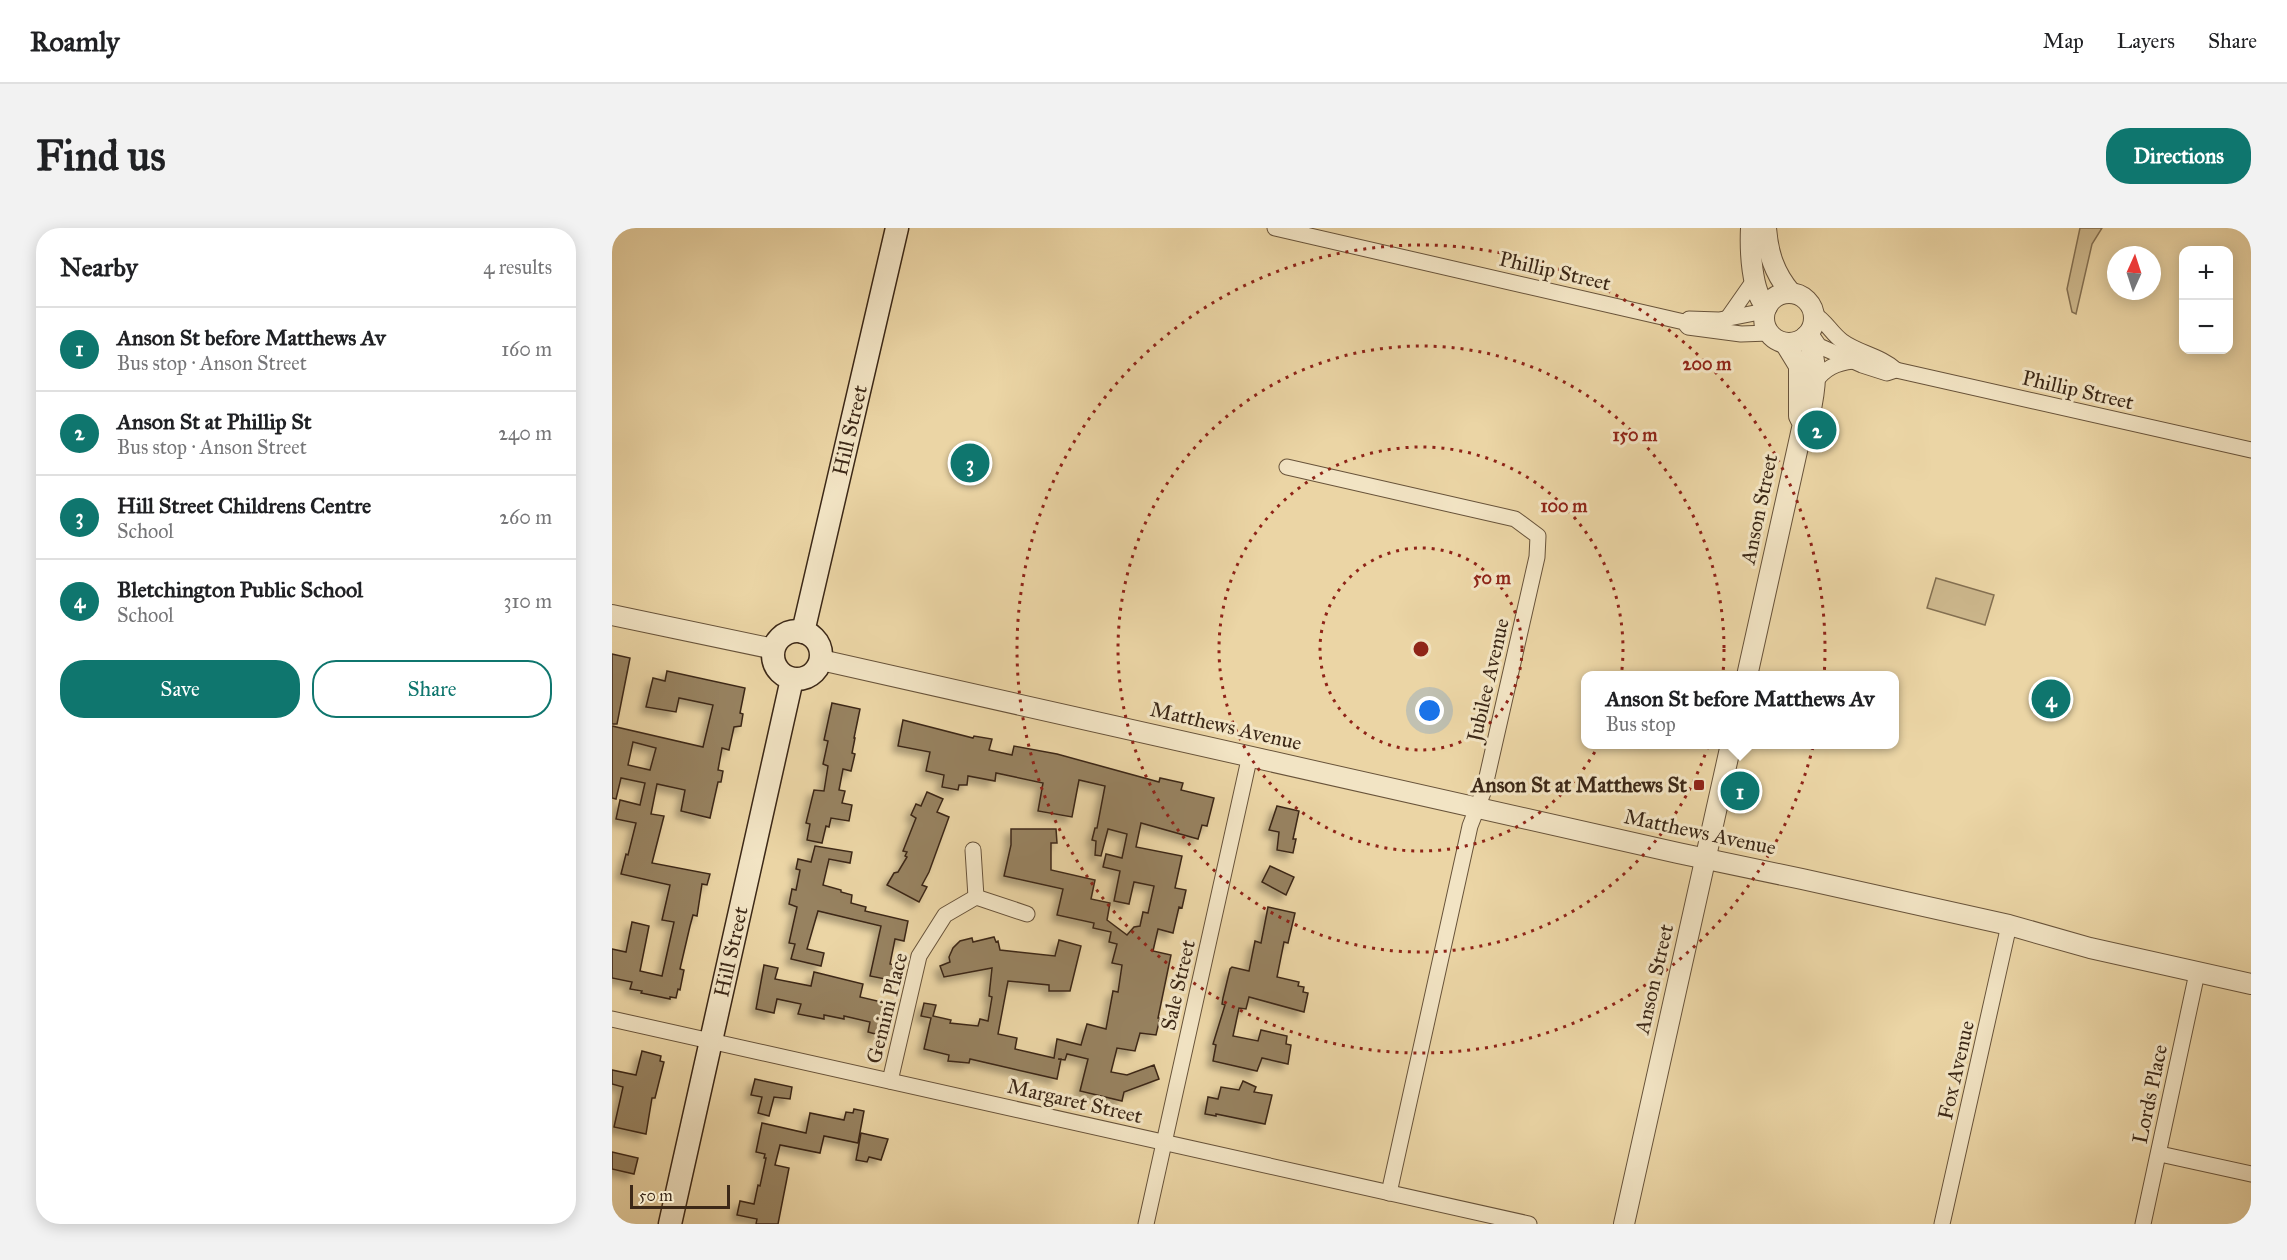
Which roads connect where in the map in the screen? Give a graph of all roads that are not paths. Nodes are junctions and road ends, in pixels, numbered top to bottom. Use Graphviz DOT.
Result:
graph roads {
  1 [pos="897,228"];
  2 [pos="1275,228"];
  3 [pos="1751,228"];
  4 [pos="1766,228"];
  5 [pos="1755,279"];
  6 [pos="1791,293"];
  7 [pos="1766,309"];
  8 [pos="1727,319"];
  9 [pos="1684,322"];
  10 [pos="1810,328"];
  11 [pos="1777,338"];
  12 [pos="1852,361"];
  13 [pos="1896,370"];
  14 [pos="1815,382"];
  15 [pos="1803,424"];
  16 [pos="2251,450"];
  17 [pos="1287,467"];
  18 [pos="612,615"];
  19 [pos="803,632"];
  20 [pos="774,649"];
  21 [pos="821,660"];
  22 [pos="1748,671"];
  23 [pos="792,679"];
  24 [pos="1730,749"];
  25 [pos="1250,755"];
  26 [pos="1478,806"];
  27 [pos="974,850"];
  28 [pos="1706,859"];
  29 [pos="976,897"];
  30 [pos="1027,914"];
  31 [pos="2009,926"];
  32 [pos="2197,972"];
  33 [pos="2251,984"];
  34 [pos="612,1019"];
  35 [pos="711,1041"];
  36 [pos="890,1081"];
  37 [pos="1164,1142"];
  38 [pos="2160,1154"];
  39 [pos="2251,1174"];
  40 [pos="1389,1193"];
  41 [pos="670,1224"];
  42 [pos="1146,1224"];
  43 [pos="1529,1224"];
  44 [pos="1624,1224"];
  45 [pos="1942,1224"];
  46 [pos="2143,1224"];
  1 -- 19 [label="main road, Hill Street"];
  2 -- 9 [label="street, Phillip Street"];
  3 -- 5 [label="street"];
  4 -- 6 [label="street"];
  5 -- 7 [label="street"];
  5 -- 8 [label="street"];
  6 -- 7 [label="street"];
  6 -- 10 [label="street"];
  7 -- 8 [label="street, Phillip Street"];
  7 -- 11 [label="street"];
  8 -- 9 [label="street, Phillip Street"];
  9 -- 11 [label="street, Phillip Street"];
  10 -- 11 [label="street"];
  10 -- 12 [label="street, Phillip Street"];
  10 -- 13 [label="street, Phillip Street"];
  10 -- 14 [label="street, Anson Street"];
  11 -- 15 [label="street, Anson Street"];
  12 -- 13 [label="street, Phillip Street"];
  12 -- 14 [label="street"];
  13 -- 16 [label="street, Phillip Street"];
  14 -- 15 [label="street, Anson Street"];
  15 -- 22 [label="street, Anson Street"];
  17 -- 26 [label="street, Jubilee Avenue"];
  18 -- 20 [label="street"];
  19 -- 20 [label="main road"];
  19 -- 21 [label="main road"];
  20 -- 23 [label="main road"];
  21 -- 23 [label="main road"];
  21 -- 25 [label="street, Matthews Avenue"];
  23 -- 35 [label="main road, Hill Street"];
  24 -- 28 [label="street, Anson Street"];
  25 -- 26 [label="street, Matthews Avenue"];
  25 -- 37 [label="street, Sale Street"];
  26 -- 28 [label="street, Matthews Avenue"];
  26 -- 40 [label="street, Jubilee Avenue"];
  27 -- 29 [label="street"];
  28 -- 31 [label="street, Matthews Avenue"];
  28 -- 44 [label="street, Anson Street"];
  29 -- 30 [label="street"];
  29 -- 36 [label="street, Gemini Place"];
  31 -- 32 [label="street, Matthews Avenue"];
  31 -- 45 [label="street, Fox Avenue"];
  32 -- 33 [label="street, Matthews Avenue"];
  32 -- 38 [label="street, Lords Place"];
  34 -- 35 [label="street, Margaret Street"];
  35 -- 36 [label="street, Margaret Street"];
  35 -- 41 [label="main road, Hill Street"];
  36 -- 37 [label="street, Margaret Street"];
  37 -- 40 [label="street, Margaret Street"];
  37 -- 42 [label="street, Sale Street"];
  38 -- 39 [label="street"];
  38 -- 46 [label="street, Lords Place"];
  40 -- 43 [label="street, Margaret Street"];
}
